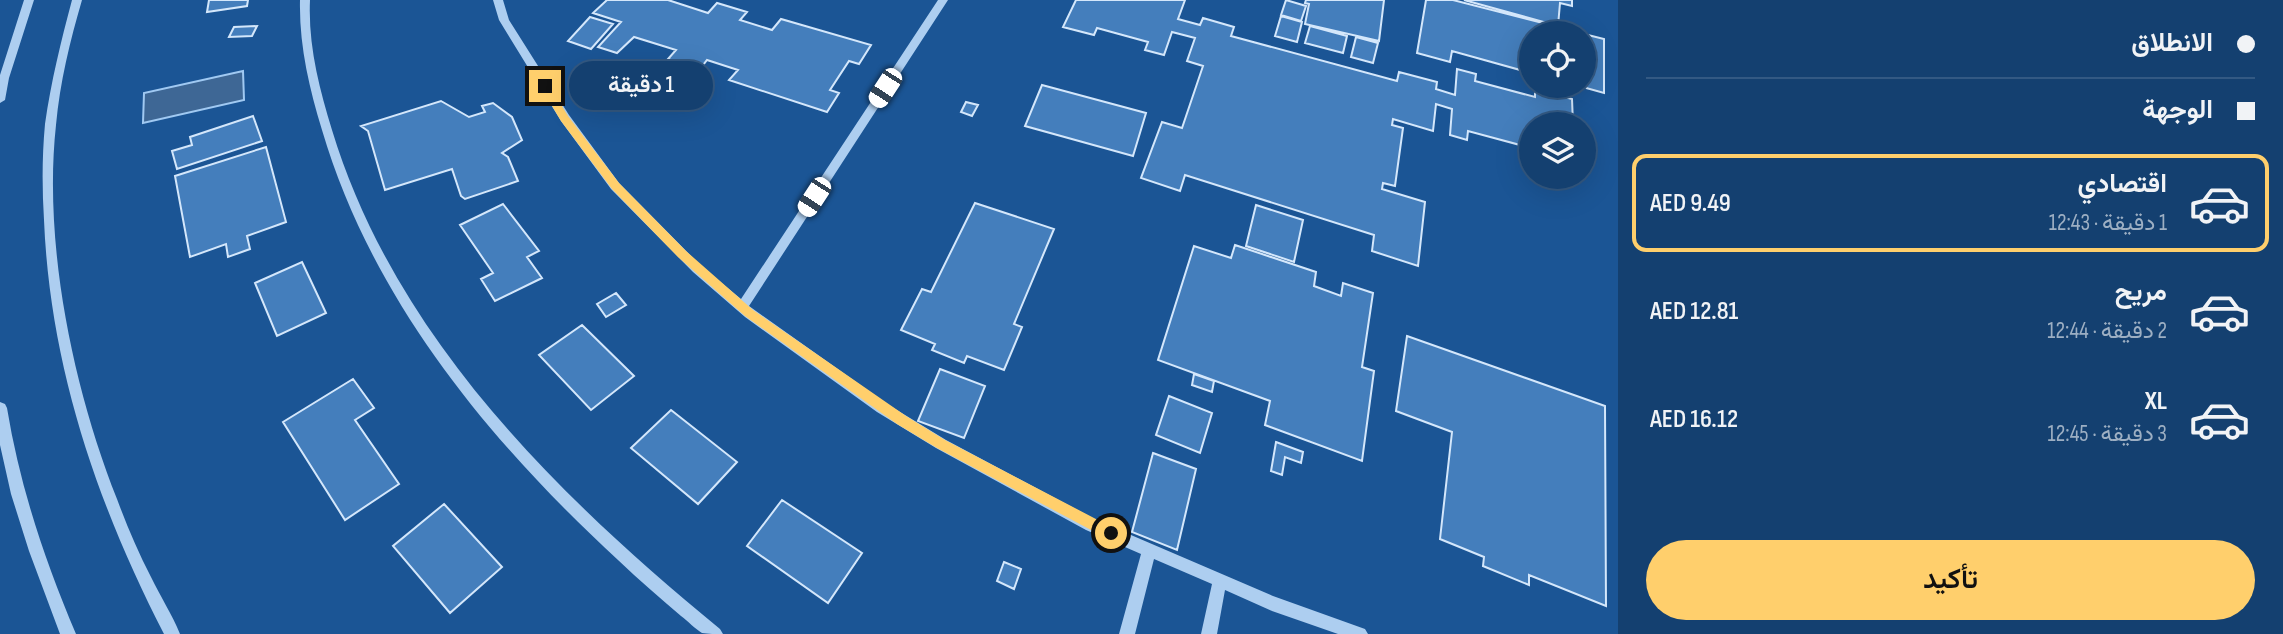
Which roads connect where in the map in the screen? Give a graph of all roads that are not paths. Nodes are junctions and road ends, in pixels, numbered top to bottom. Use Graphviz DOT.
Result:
graph roads {
  1 [pos="29,0"];
  2 [pos="77,0"];
  3 [pos="304,0"];
  4 [pos="498,0"];
  5 [pos="943,0"];
  6 [pos="4,66"];
  7 [pos="0,100"];
  8 [pos="742,307"];
  9 [pos="0,408"];
  10 [pos="1149,550"];
  11 [pos="1220,581"];
  12 [pos="68,634"];
  13 [pos="172,634"];
  14 [pos="715,634"];
  15 [pos="1127,634"];
  16 [pos="1209,634"];
  17 [pos="1360,634"];
  1 -- 6 [label="street"];
  2 -- 13 [label="street"];
  3 -- 14 [label="street"];
  4 -- 8 [label="street"];
  5 -- 8 [label="street"];
  6 -- 7 [label="street"];
  8 -- 10 [label="street"];
  9 -- 12 [label="street"];
  10 -- 11 [label="street"];
  10 -- 15 [label="street"];
  11 -- 16 [label="street"];
  11 -- 17 [label="street"];
}
